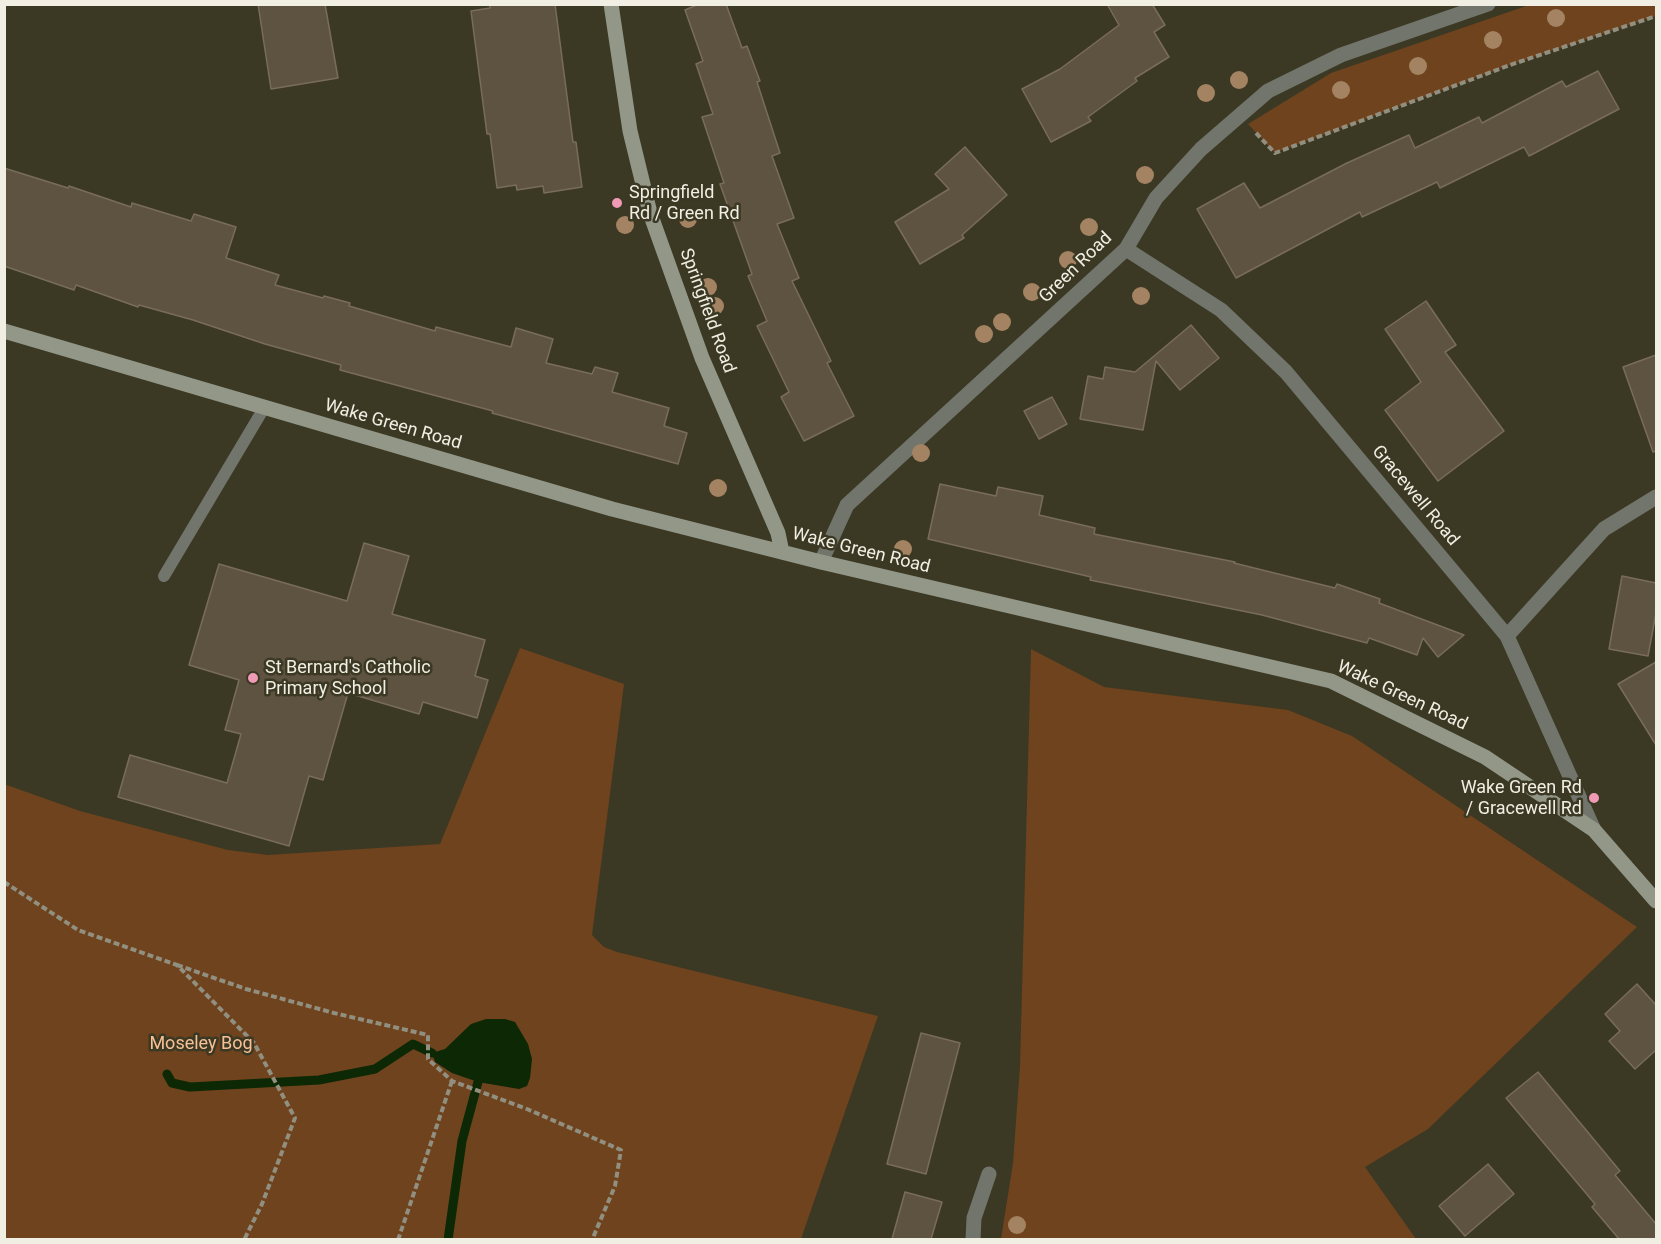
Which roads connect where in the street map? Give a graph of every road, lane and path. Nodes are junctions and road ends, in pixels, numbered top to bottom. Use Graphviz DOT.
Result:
graph roads {
  1 [pos="611,4"];
  2 [pos="1488,4"];
  3 [pos="1461,10"];
  4 [pos="1656,16"];
  5 [pos="1255,131"];
  6 [pos="1126,249"];
  7 [pos="4,332"];
  8 [pos="264,408"];
  9 [pos="1656,497"];
  10 [pos="782,552"];
  11 [pos="821,562"];
  12 [pos="164,576"];
  13 [pos="1507,636"];
  14 [pos="1594,830"];
  15 [pos="4,882"];
  16 [pos="1656,901"];
  17 [pos="177,965"];
  18 [pos="452,1081"];
  19 [pos="989,1174"];
  20 [pos="244,1239"];
  21 [pos="398,1239"];
  22 [pos="592,1239"];
  23 [pos="974,1239"];
  1 -- 10 [label="street, Springfield Road"];
  2 -- 3 [label="street, Green Road"];
  3 -- 6 [label="street, Green Road"];
  4 -- 5 [label="path"];
  6 -- 11 [label="street, Green Road"];
  6 -- 13 [label="street, Gracewell Road"];
  7 -- 8 [label="street, Wake Green Road"];
  8 -- 10 [label="street, Wake Green Road"];
  8 -- 12 [label="lane"];
  9 -- 13 [label="street"];
  10 -- 11 [label="street, Wake Green Road"];
  11 -- 14 [label="street, Wake Green Road"];
  13 -- 14 [label="street, Gracewell Road"];
  14 -- 16 [label="street, Wake Green Road"];
  15 -- 17 [label="path"];
  17 -- 18 [label="path"];
  17 -- 20 [label="path"];
  18 -- 21 [label="path"];
  18 -- 22 [label="path"];
  19 -- 23 [label="street"];
}
